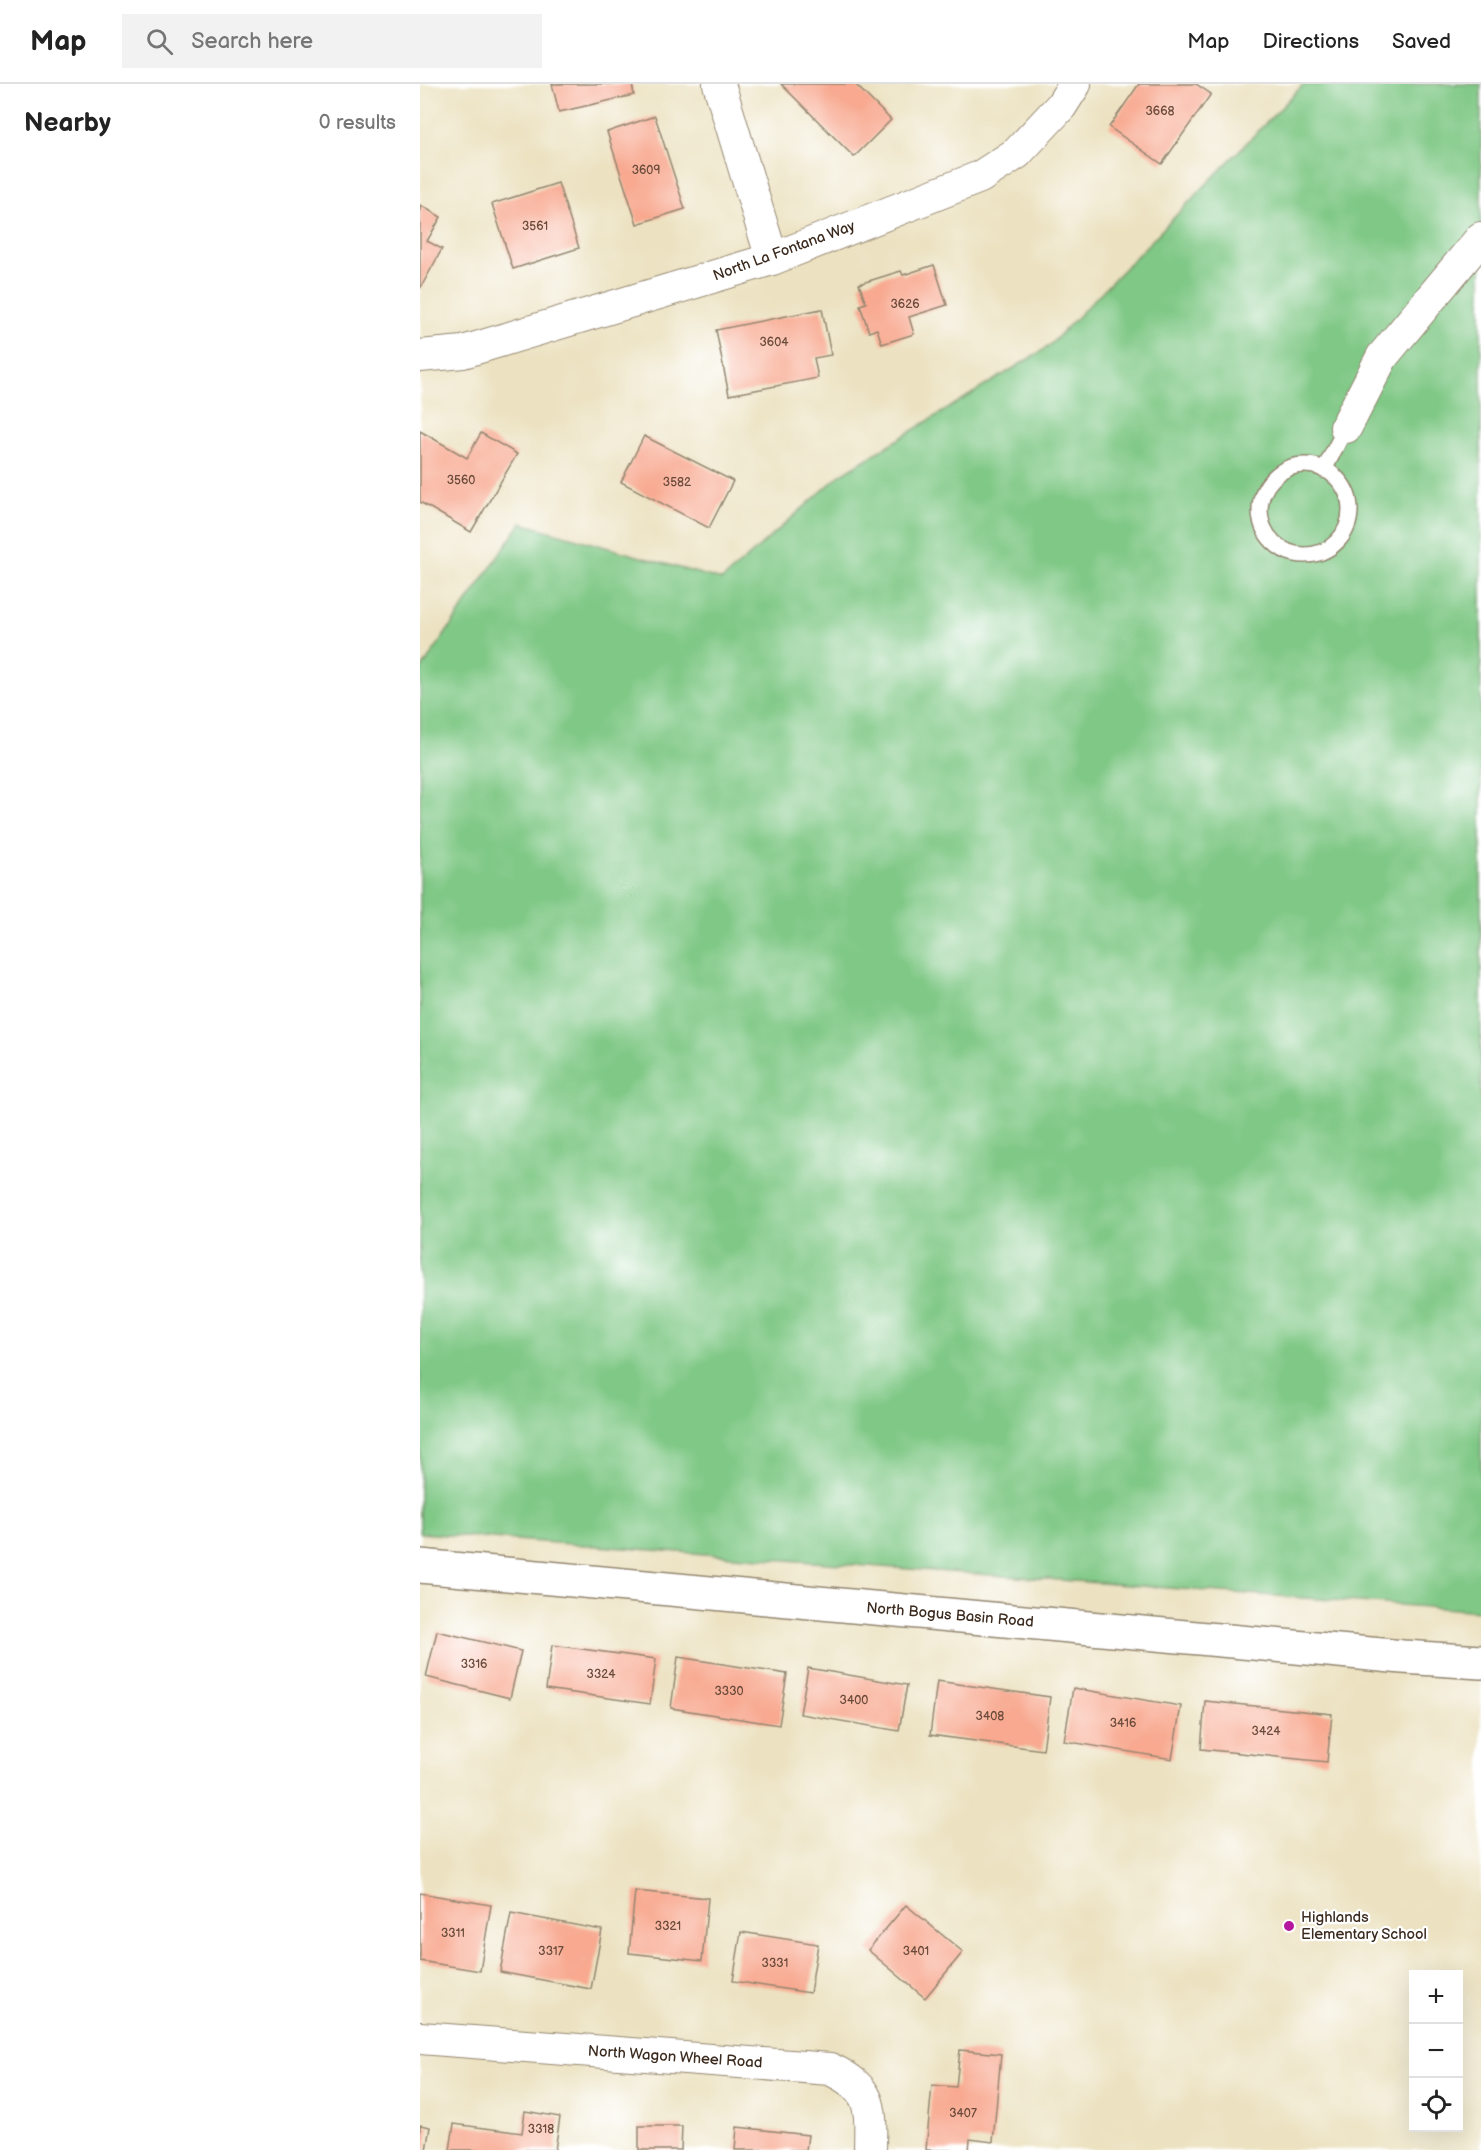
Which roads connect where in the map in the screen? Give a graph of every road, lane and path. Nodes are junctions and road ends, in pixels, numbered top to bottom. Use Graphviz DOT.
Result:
graph roads {
  1 [pos="718,84"];
  2 [pos="1076,84"];
  3 [pos="1481,238"];
  4 [pos="772,259"];
  5 [pos="420,356"];
  6 [pos="1346,427"];
  7 [pos="1324,470"];
  8 [pos="420,1566"];
  9 [pos="1481,1662"];
  10 [pos="420,2038"];
  11 [pos="870,2150"];
  1 -- 4 [label="street"];
  2 -- 4 [label="street, North La Fontana Way"];
  3 -- 6 [label="street"];
  4 -- 5 [label="street, North La Fontana Way"];
  6 -- 7 [label="lane"];
  7 -- 7 [label="lane"];
  8 -- 9 [label="street, North Bogus Basin Road"];
  10 -- 11 [label="street, North Wagon Wheel Road"];
}
